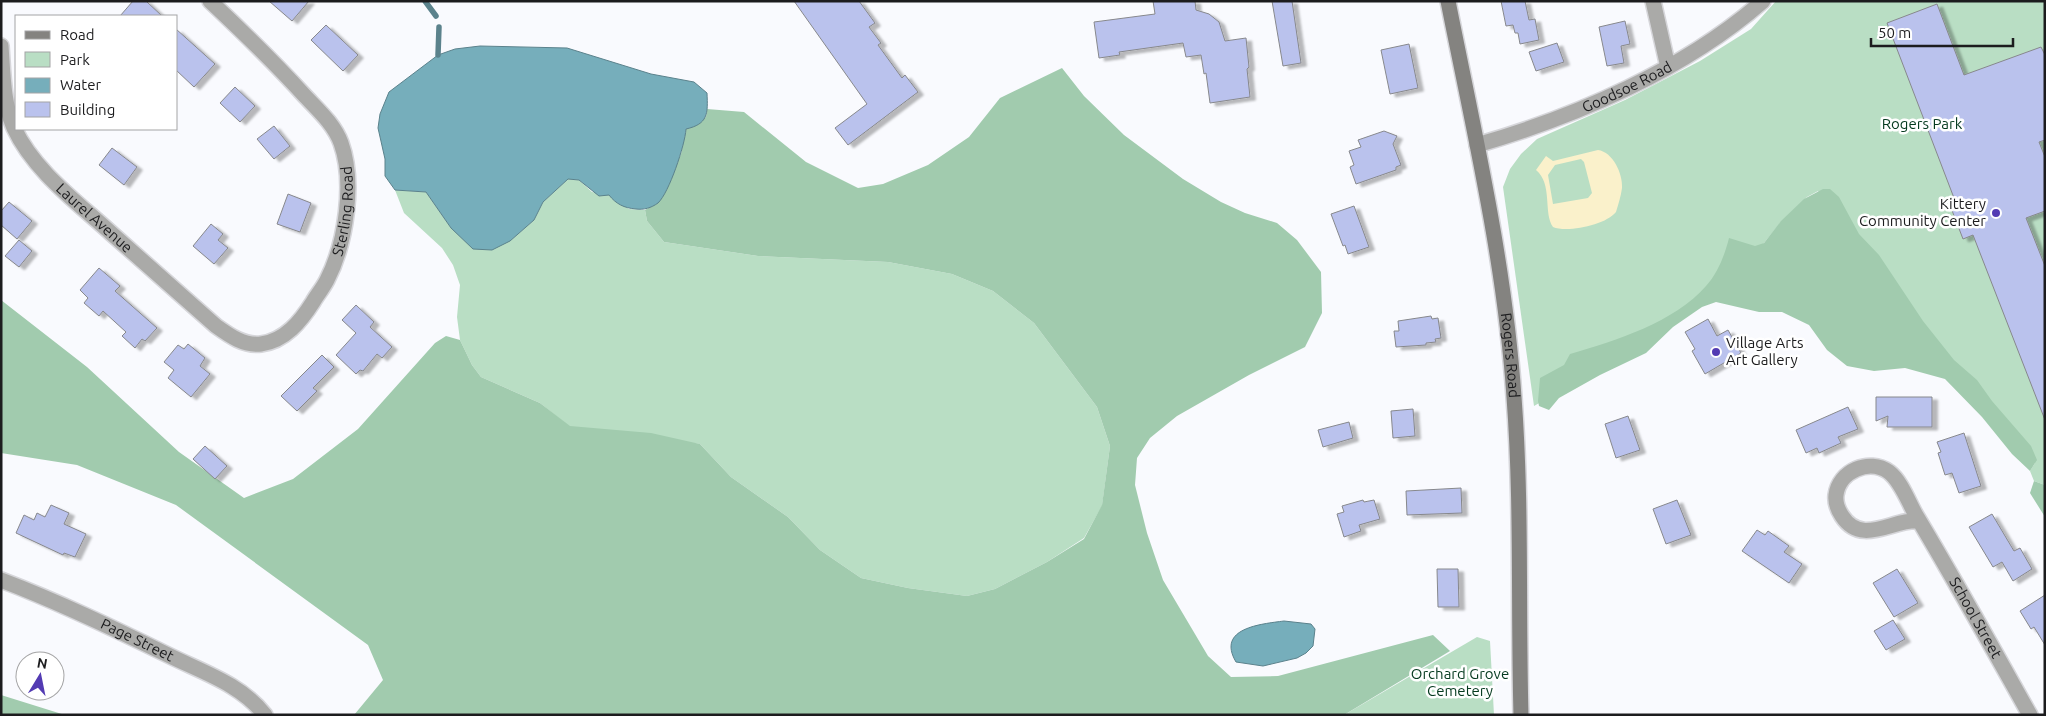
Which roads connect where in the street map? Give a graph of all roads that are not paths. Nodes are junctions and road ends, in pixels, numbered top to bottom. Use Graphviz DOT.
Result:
graph roads {
  1 [pos="210,1"];
  2 [pos="1448,1"];
  3 [pos="1653,1"];
  4 [pos="1763,1"];
  5 [pos="1,46"];
  6 [pos="1668,67"];
  7 [pos="1477,145"];
  8 [pos="252,344"];
  9 [pos="1919,520"];
  10 [pos="1,580"];
  11 [pos="265,715"];
  12 [pos="1521,715"];
  13 [pos="2030,715"];
  1 -- 8 [label="street, Sterling Road"];
  2 -- 7 [label="main road, Rogers Road"];
  3 -- 6 [label="street"];
  4 -- 6 [label="street, Goodsoe Road"];
  5 -- 8 [label="street, Laurel Avenue"];
  6 -- 7 [label="street, Goodsoe Road"];
  7 -- 12 [label="main road, Rogers Road"];
  9 -- 9 [label="street, School Street"];
  9 -- 13 [label="street, School Street"];
  10 -- 11 [label="street, Page Street"];
}
